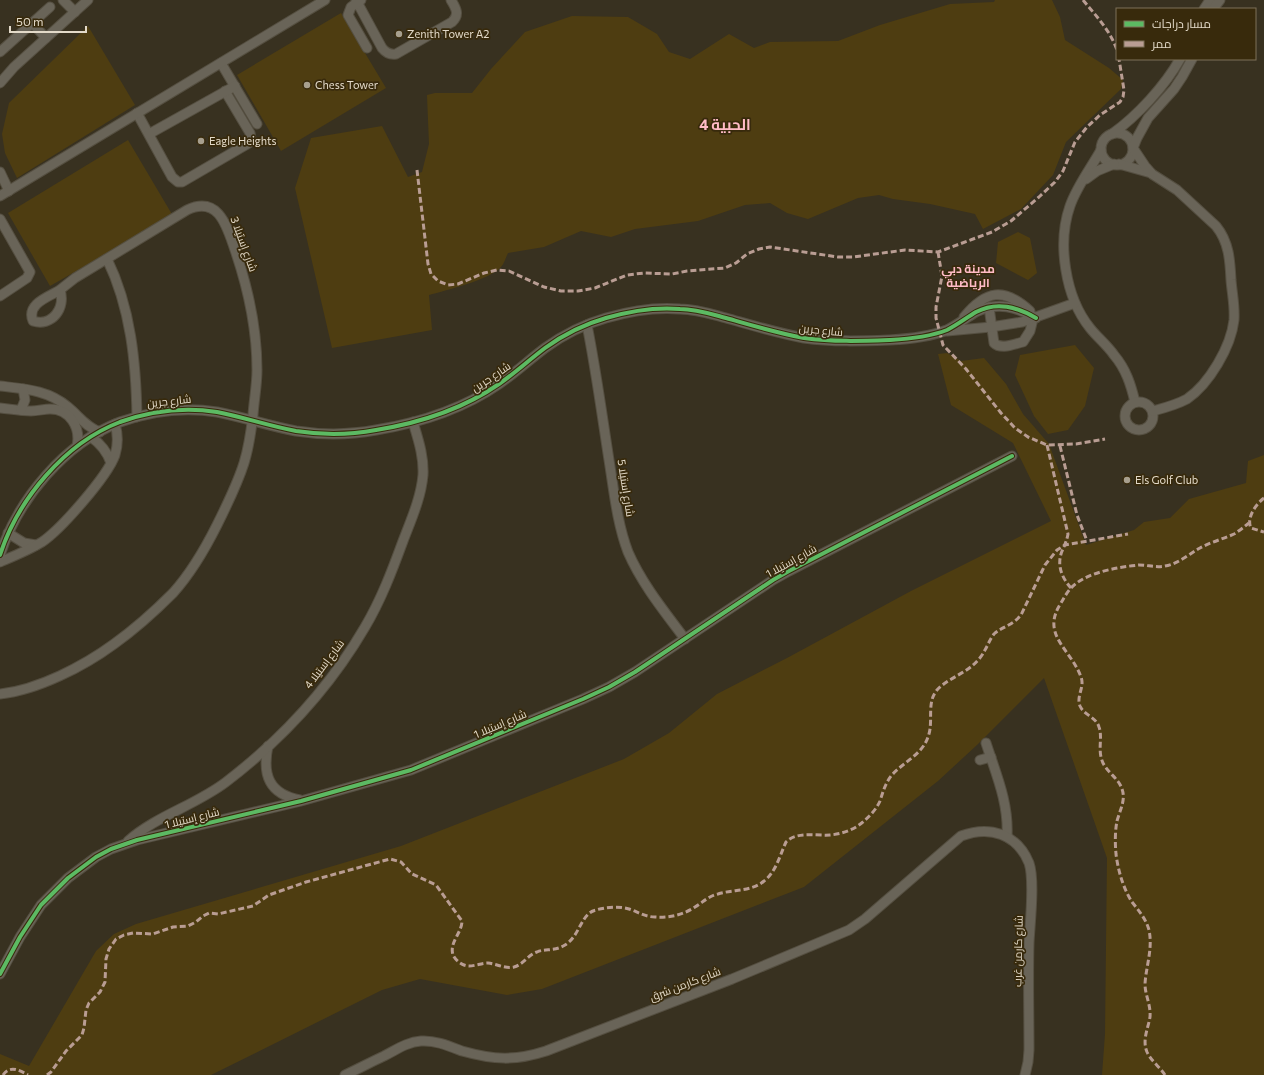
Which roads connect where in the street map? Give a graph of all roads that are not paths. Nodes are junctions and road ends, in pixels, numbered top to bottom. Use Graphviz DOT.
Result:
graph roads {
  1 [pos="64,0"];
  2 [pos="88,0"];
  3 [pos="325,0"];
  4 [pos="451,0"];
  5 [pos="1220,0"];
  6 [pos="358,1"];
  7 [pos="50,7"];
  8 [pos="1214,8"];
  9 [pos="75,12"];
  10 [pos="32,23"];
  11 [pos="46,38"];
  12 [pos="367,48"];
  13 [pos="0,52"];
  14 [pos="1179,60"];
  15 [pos="1191,60"];
  16 [pos="221,63"];
  17 [pos="0,83"];
  18 [pos="234,86"];
  19 [pos="225,91"];
  20 [pos="137,113"];
  21 [pos="257,124"];
  22 [pos="149,134"];
  23 [pos="1112,134"];
  24 [pos="1133,148"];
  25 [pos="1102,150"];
  26 [pos="1117,164"];
  27 [pos="0,172"];
  28 [pos="1152,174"];
  29 [pos="1082,183"];
  30 [pos="9,191"];
  31 [pos="0,196"];
  32 [pos="1,224"];
  33 [pos="107,260"];
  34 [pos="60,290"];
  35 [pos="0,296"];
  36 [pos="1075,303"];
  37 [pos="989,308"];
  38 [pos="1034,318"];
  39 [pos="959,323"];
  40 [pos="587,325"];
  41 [pos="992,327"];
  42 [pos="944,331"];
  43 [pos="0,386"];
  44 [pos="23,388"];
  45 [pos="1135,402"];
  46 [pos="0,408"];
  47 [pos="21,410"];
  48 [pos="1153,411"];
  49 [pos="137,417"];
  50 [pos="252,420"];
  51 [pos="413,422"];
  52 [pos="115,424"];
  53 [pos="100,432"];
  54 [pos="90,437"];
  55 [pos="77,446"];
  56 [pos="1012,456"];
  57 [pos="111,462"];
  58 [pos="8,533"];
  59 [pos="36,545"];
  60 [pos="0,555"];
  61 [pos="0,562"];
  62 [pos="684,639"];
  63 [pos="0,694"];
  64 [pos="986,743"];
  65 [pos="268,746"];
  66 [pos="990,757"];
  67 [pos="980,760"];
  68 [pos="301,801"];
  69 [pos="1007,837"];
  70 [pos="125,843"];
  71 [pos="0,974"];
  72 [pos="345,1075"];
  73 [pos="1025,1075"];
  1 -- 9 [label="street"];
  2 -- 9 [label="street"];
  3 -- 16 [label="street"];
  4 -- 6 [label="street"];
  5 -- 8 [label="street"];
  6 -- 12 [label="street"];
  7 -- 10 [label="street"];
  9 -- 11 [label="street"];
  10 -- 11 [label="street"];
  10 -- 13 [label="street"];
  11 -- 17 [label="street"];
  14 -- 23 [label="street"];
  15 -- 24 [label="street"];
  16 -- 18 [label="street"];
  16 -- 20 [label="street"];
  18 -- 19 [label="street"];
  18 -- 21 [label="street"];
  19 -- 22 [label="street"];
  19 -- 22 [label="street"];
  20 -- 22 [label="street"];
  20 -- 30 [label="street"];
  23 -- 24 [label="street"];
  23 -- 25 [label="street"];
  24 -- 26 [label="street"];
  24 -- 28 [label="street"];
  25 -- 26 [label="street"];
  25 -- 29 [label="street"];
  26 -- 28 [label="street"];
  26 -- 29 [label="street"];
  27 -- 30 [label="street"];
  28 -- 48 [label="street"];
  29 -- 36 [label="street"];
  30 -- 31 [label="street"];
  32 -- 35 [label="street"];
  33 -- 34 [label="street, شارع إستيلا 3"];
  33 -- 49 [label="street"];
  33 -- 50 [label="street, شارع إستيلا 3"];
  36 -- 38 [label="street, شارع جرين"];
  36 -- 45 [label="street"];
  37 -- 38 [label="street, شارع جرين"];
  37 -- 39 [label="street, شارع جرين"];
  37 -- 41 [label="street"];
  38 -- 39 [label="street"];
  38 -- 41 [label="street, شارع جرين"];
  38 -- 41 [label="street"];
  39 -- 42 [label="street, شارع جرين"];
  40 -- 42 [label="street, شارع جرين"];
  40 -- 51 [label="street, شارع جرين"];
  40 -- 62 [label="street, شارع إستيلا 5"];
  41 -- 42 [label="street, شارع جرين"];
  43 -- 44 [label="street"];
  44 -- 47 [label="street"];
  44 -- 53 [label="street"];
  45 -- 48 [label="street"];
  45 -- 48 [label="street"];
  46 -- 47 [label="street"];
  47 -- 55 [label="street"];
  49 -- 50 [label="street, شارع جرين"];
  49 -- 52 [label="street, شارع جرين"];
  50 -- 51 [label="street, شارع جرين"];
  50 -- 63 [label="street, شارع إستيلا 3"];
  51 -- 65 [label="street, شارع إستيلا 4"];
  52 -- 53 [label="street, شارع جرين"];
  52 -- 57 [label="street"];
  53 -- 54 [label="street, شارع جرين"];
  54 -- 55 [label="street, شارع جرين"];
  54 -- 57 [label="street"];
  55 -- 58 [label="street, شارع جرين"];
  56 -- 62 [label="street, شارع إستيلا 1"];
  57 -- 59 [label="street"];
  58 -- 59 [label="street"];
  58 -- 60 [label="street, شارع جرين"];
  59 -- 61 [label="street"];
  62 -- 68 [label="street, شارع إستيلا 1"];
  64 -- 66 [label="street"];
  65 -- 68 [label="street"];
  65 -- 70 [label="street, شارع إستيلا 4"];
  66 -- 67 [label="street"];
  66 -- 69 [label="street"];
  68 -- 70 [label="street, شارع إستيلا 1"];
  69 -- 72 [label="street, شارع كارمن شرق"];
  69 -- 73 [label="street, شارع كارمن غرب"];
  70 -- 71 [label="street, شارع إستيلا 1"];
}
